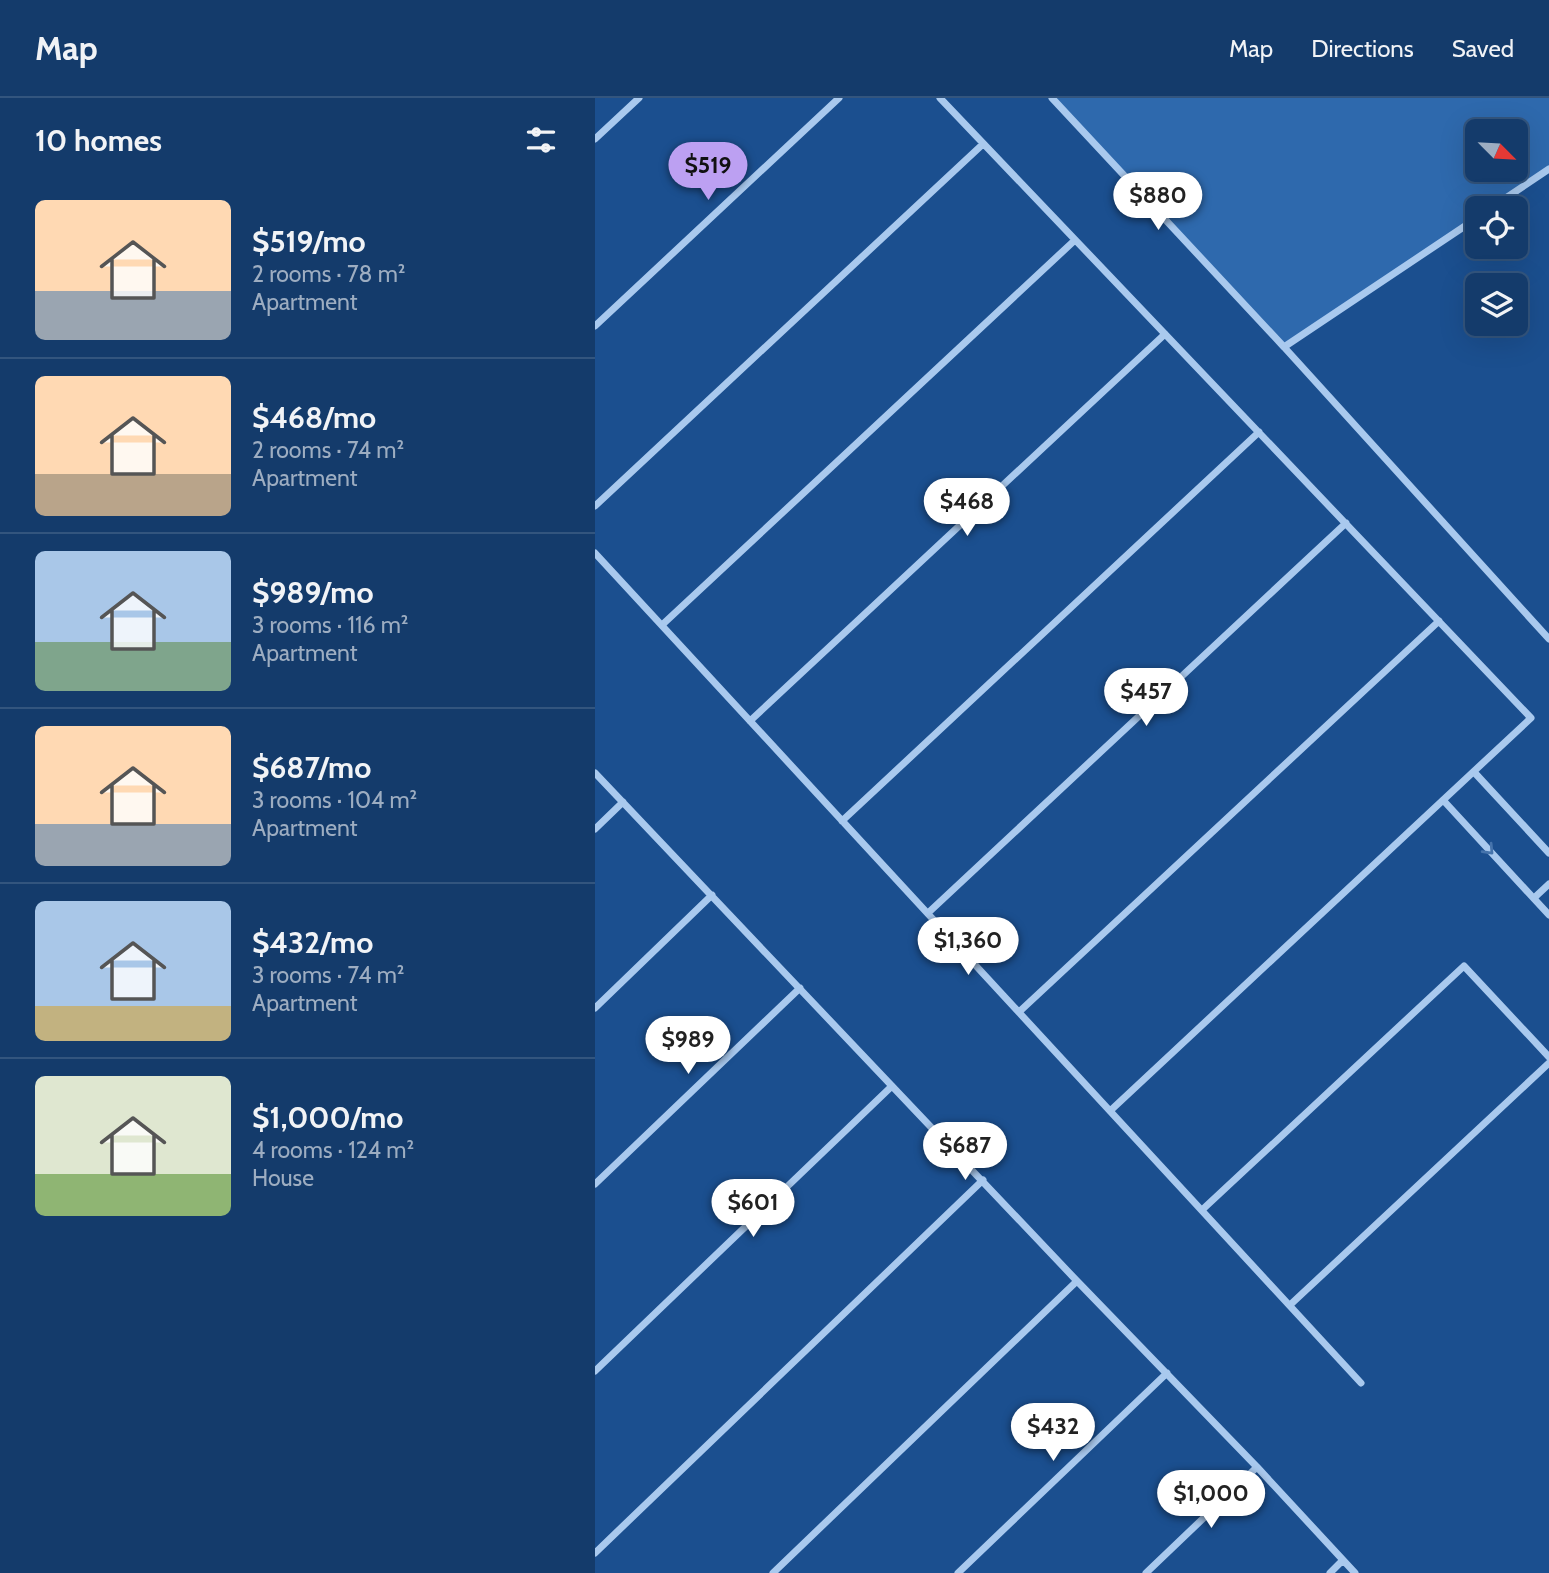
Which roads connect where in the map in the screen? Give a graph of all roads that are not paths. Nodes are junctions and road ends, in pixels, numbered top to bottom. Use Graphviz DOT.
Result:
graph roads {
  1 [pos="639,98"];
  2 [pos="839,98"];
  3 [pos="940,98"];
  4 [pos="1052,98"];
  5 [pos="595,139"];
  6 [pos="983,144"];
  7 [pos="1549,169"];
  8 [pos="1509,196"];
  9 [pos="1465,226"];
  10 [pos="1075,240"];
  11 [pos="595,326"];
  12 [pos="1165,334"];
  13 [pos="1285,347"];
  14 [pos="1259,432"];
  15 [pos="595,506"];
  16 [pos="1346,523"];
  17 [pos="595,553"];
  18 [pos="1439,621"];
  19 [pos="662,625"];
  20 [pos="1549,639"];
  21 [pos="750,721"];
  22 [pos="595,772"];
  23 [pos="1474,772"];
  24 [pos="1443,800"];
  25 [pos="623,802"];
  26 [pos="842,821"];
  27 [pos="595,829"];
  28 [pos="1549,853"];
  29 [pos="1549,884"];
  30 [pos="712,895"];
  31 [pos="1534,898"];
  32 [pos="928,913"];
  33 [pos="1549,915"];
  34 [pos="800,988"];
  35 [pos="595,1008"];
  36 [pos="1019,1012"];
  37 [pos="1549,1057"];
  38 [pos="1549,1063"];
  39 [pos="892,1086"];
  40 [pos="1110,1111"];
  41 [pos="983,1180"];
  42 [pos="595,1184"];
  43 [pos="1202,1210"];
  44 [pos="1077,1281"];
  45 [pos="1290,1305"];
  46 [pos="595,1371"];
  47 [pos="1167,1373"];
  48 [pos="1361,1383"];
  49 [pos="1257,1467"];
  50 [pos="595,1553"];
  51 [pos="1343,1560"];
  52 [pos="773,1573"];
  53 [pos="958,1573"];
  54 [pos="1146,1573"];
  55 [pos="1330,1573"];
  56 [pos="1355,1573"];
  1 -- 5 [label="street"];
  2 -- 11 [label="street"];
  3 -- 6 [label="street"];
  4 -- 13 [label="street"];
  6 -- 10 [label="street"];
  6 -- 15 [label="street"];
  7 -- 8 [label="street"];
  9 -- 13 [label="street"];
  10 -- 12 [label="street"];
  10 -- 19 [label="street"];
  12 -- 14 [label="street"];
  12 -- 21 [label="street"];
  13 -- 20 [label="street"];
  14 -- 16 [label="street"];
  14 -- 26 [label="street"];
  16 -- 18 [label="street"];
  16 -- 32 [label="street"];
  17 -- 19 [label="street"];
  18 -- 23 [label="street"];
  18 -- 36 [label="street"];
  19 -- 21 [label="street"];
  21 -- 26 [label="street"];
  22 -- 25 [label="street"];
  23 -- 24 [label="street"];
  23 -- 28 [label="street"];
  24 -- 31 [label="street, one-way"];
  24 -- 40 [label="street"];
  25 -- 27 [label="street"];
  25 -- 30 [label="street"];
  26 -- 32 [label="street"];
  29 -- 31 [label="street"];
  30 -- 34 [label="street"];
  30 -- 35 [label="street"];
  31 -- 33 [label="street"];
  32 -- 36 [label="street"];
  34 -- 39 [label="street"];
  34 -- 42 [label="street"];
  36 -- 40 [label="street"];
  37 -- 43 [label="street"];
  38 -- 45 [label="street"];
  39 -- 41 [label="street"];
  39 -- 46 [label="street"];
  40 -- 43 [label="street"];
  41 -- 44 [label="street"];
  41 -- 50 [label="street"];
  43 -- 45 [label="street"];
  44 -- 47 [label="street"];
  44 -- 52 [label="street"];
  45 -- 48 [label="street"];
  47 -- 49 [label="street"];
  47 -- 53 [label="street"];
  49 -- 51 [label="street"];
  49 -- 54 [label="street"];
  51 -- 55 [label="street"];
  51 -- 56 [label="street"];
}
